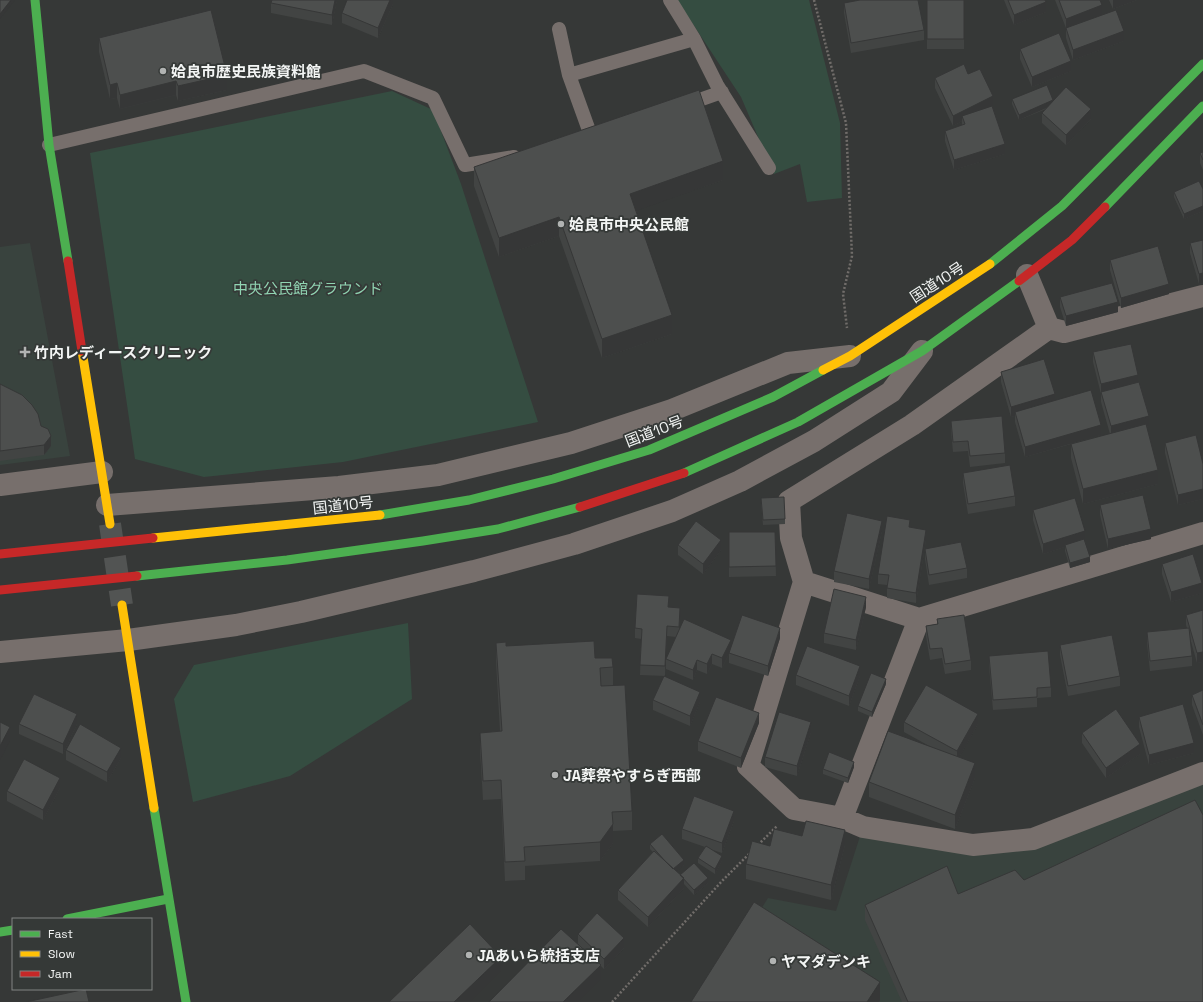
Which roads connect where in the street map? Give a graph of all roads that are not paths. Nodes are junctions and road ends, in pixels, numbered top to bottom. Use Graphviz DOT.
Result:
graph roads {
  1 [pos="35,0"];
  2 [pos="670,0"];
  3 [pos="559,29"];
  4 [pos="694,39"];
  5 [pos="1203,64"];
  6 [pos="569,75"];
  7 [pos="722,92"];
  8 [pos="1203,106"];
  9 [pos="671,109"];
  10 [pos="606,131"];
  11 [pos="591,136"];
  12 [pos="577,141"];
  13 [pos="49,144"];
  14 [pos="526,155"];
  15 [pos="769,168"];
  16 [pos="1027,275"];
  17 [pos="1203,296"];
  18 [pos="1049,328"];
  19 [pos="922,351"];
  20 [pos="850,356"];
  21 [pos="102,472"];
  22 [pos="0,485"];
  23 [pos="108,514"];
  24 [pos="1203,533"];
  25 [pos="0,554"];
  26 [pos="804,582"];
  27 [pos="0,590"];
  28 [pos="122,606"];
  29 [pos="919,619"];
  30 [pos="128,640"];
  31 [pos="0,652"];
  32 [pos="1203,773"];
  33 [pos="842,818"];
  34 [pos="168,899"];
  35 [pos="72,918"];
  36 [pos="12,930"];
  37 [pos="0,932"];
  38 [pos="186,1002"];
  1 -- 13 [label="main road"];
  2 -- 4 [label="lane"];
  3 -- 6 [label="lane"];
  4 -- 6 [label="lane"];
  4 -- 7 [label="lane"];
  5 -- 20 [label="main road, 国道10号"];
  6 -- 11 [label="lane"];
  7 -- 9 [label="lane"];
  7 -- 15 [label="lane"];
  8 -- 16 [label="main road"];
  10 -- 11 [label="lane"];
  11 -- 12 [label="lane"];
  13 -- 14 [label="lane"];
  13 -- 21 [label="main road"];
  16 -- 18 [label="street"];
  16 -- 19 [label="main road"];
  17 -- 18 [label="street"];
  18 -- 26 [label="street"];
  19 -- 27 [label="main road"];
  19 -- 30 [label="street"];
  20 -- 23 [label="street"];
  20 -- 25 [label="main road, 国道10号"];
  21 -- 22 [label="street"];
  21 -- 23 [label="main road"];
  24 -- 29 [label="street"];
  26 -- 29 [label="street"];
  26 -- 33 [label="street"];
  28 -- 30 [label="main road"];
  29 -- 33 [label="street"];
  30 -- 31 [label="street"];
  30 -- 34 [label="main road"];
  32 -- 33 [label="street"];
  34 -- 35 [label="main road"];
  34 -- 38 [label="main road"];
  36 -- 37 [label="main road"];
}
